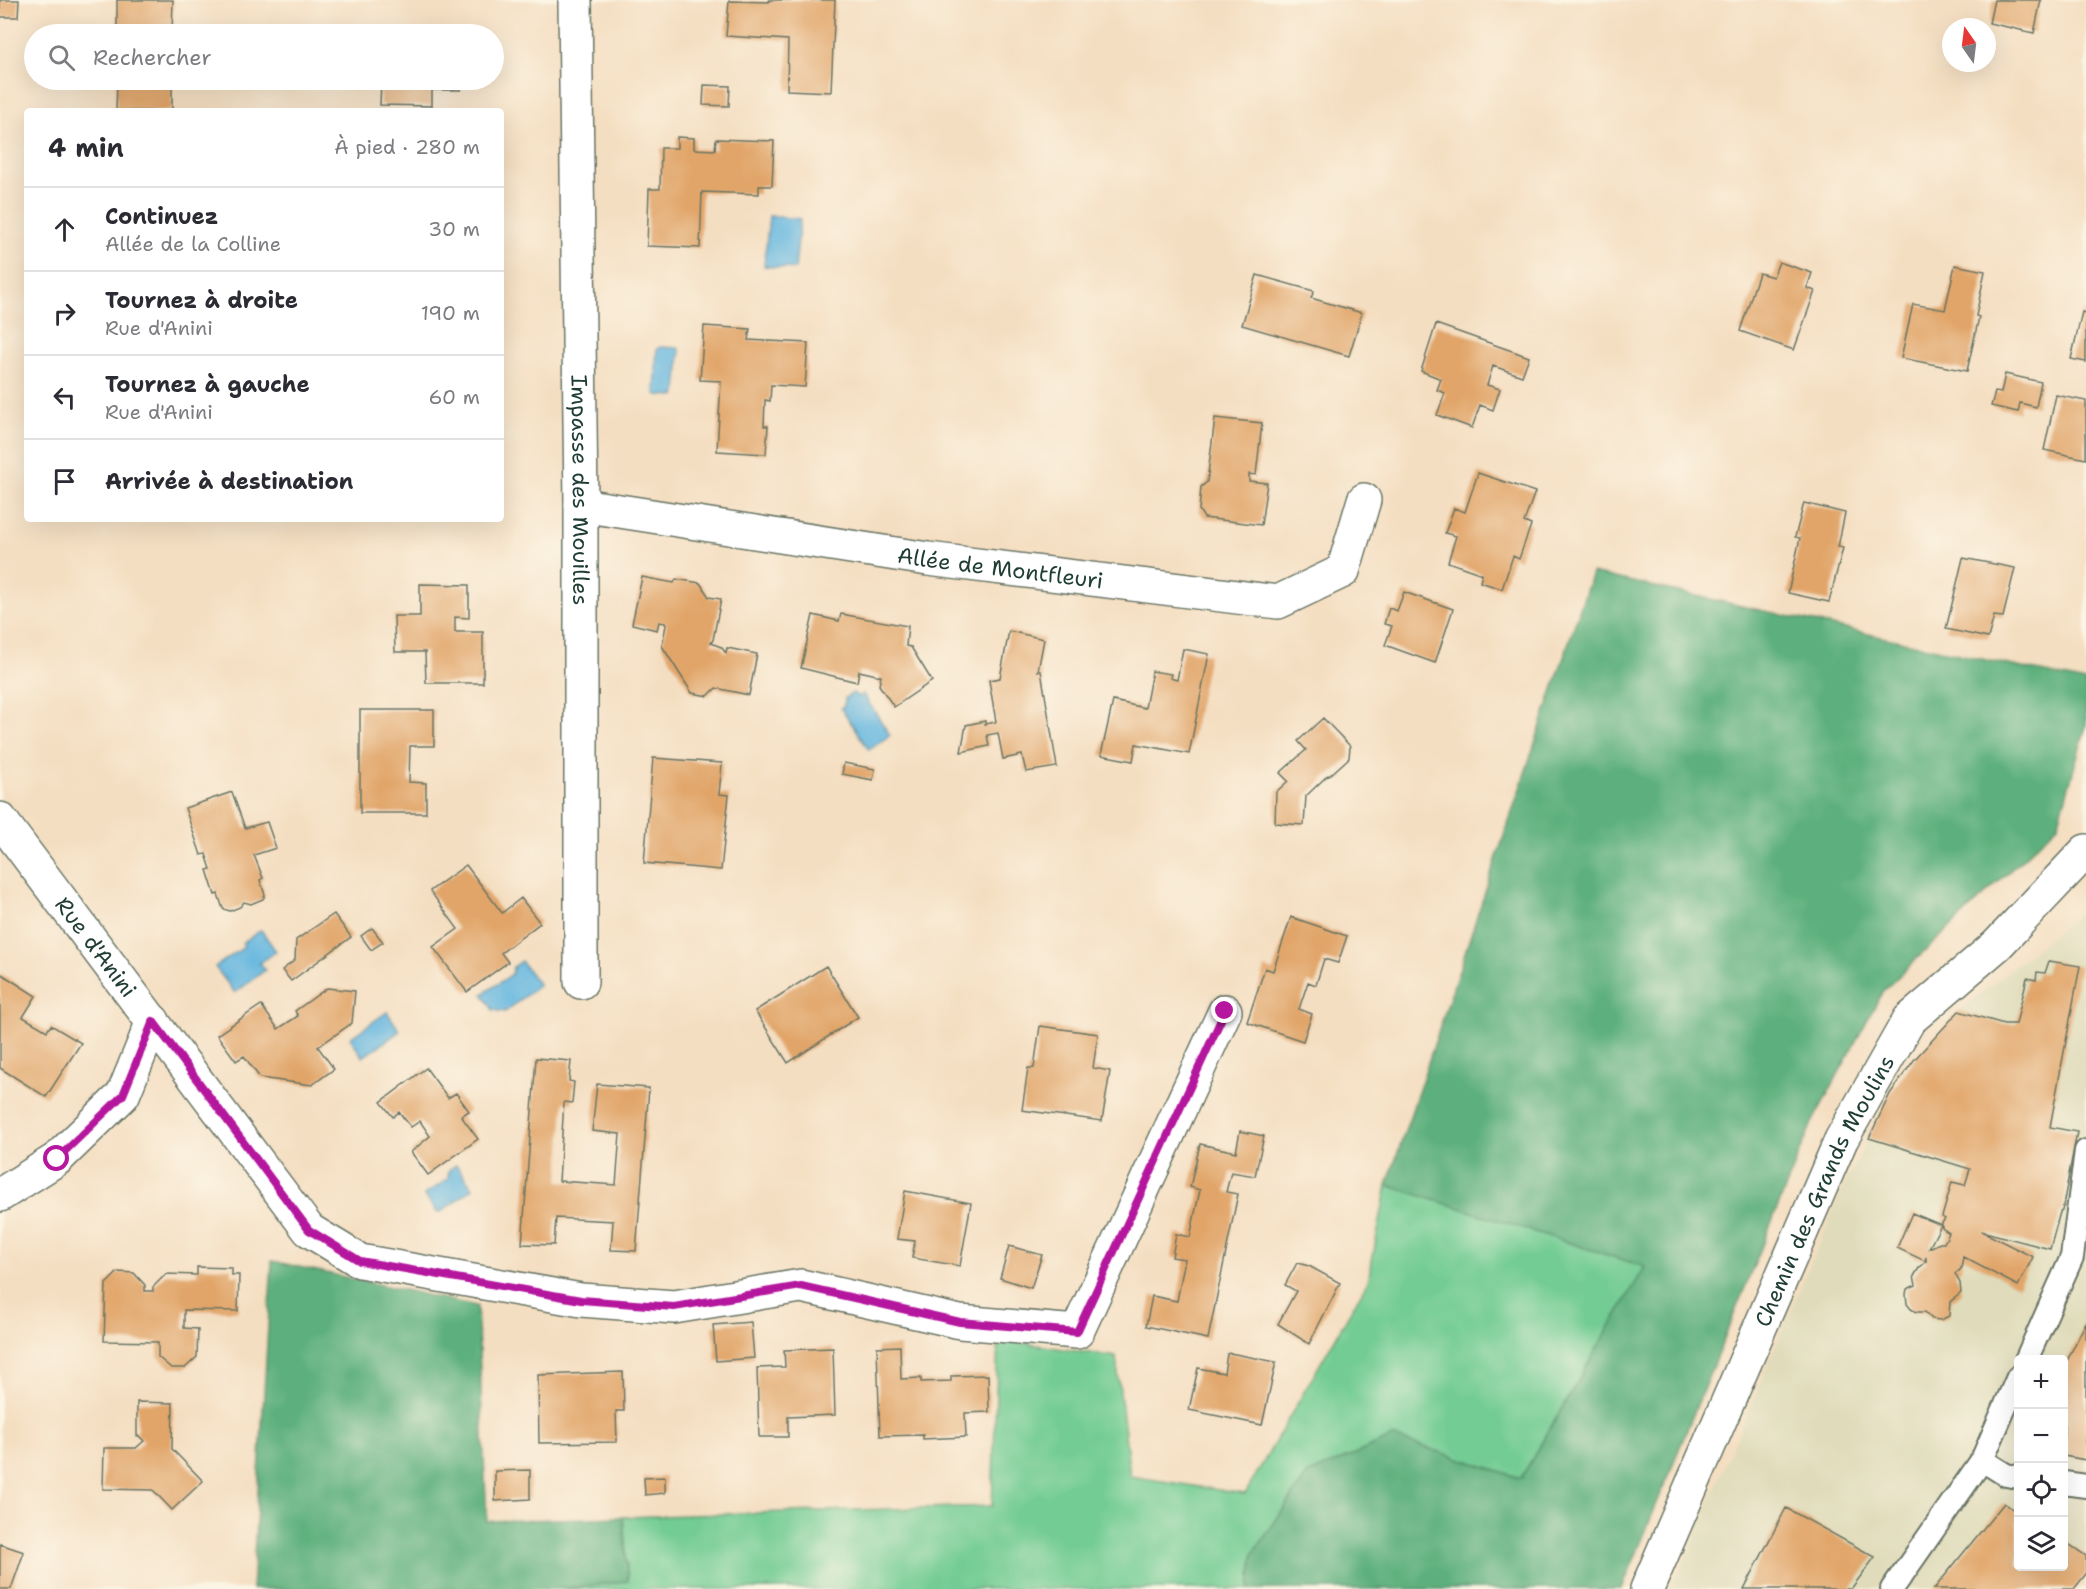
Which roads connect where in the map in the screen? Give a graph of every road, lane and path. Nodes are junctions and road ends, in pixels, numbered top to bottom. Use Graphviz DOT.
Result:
graph roads {
  1 [pos="574,0"];
  2 [pos="1364,500"];
  3 [pos="581,505"];
  4 [pos="0,819"];
  5 [pos="2086,851"];
  6 [pos="581,982"];
  7 [pos="1225,1011"];
  8 [pos="153,1021"];
  9 [pos="2086,1151"];
  10 [pos="0,1195"];
  11 [pos="2028,1355"];
  12 [pos="2014,1388"];
  13 [pos="1982,1460"];
  14 [pos="2014,1476"];
  15 [pos="2068,1484"];
  16 [pos="2086,1486"];
  17 [pos="1647,1589"];
  18 [pos="1892,1589"];
  1 -- 3 [label="street, Impasse des Mouilles"];
  2 -- 3 [label="street, Allée de Montfleuri"];
  3 -- 6 [label="street, Impasse des Mouilles"];
  4 -- 8 [label="street, Rue d'Anini"];
  5 -- 17 [label="street, Chemin des Grands Moulins"];
  7 -- 8 [label="street, Rue d'Anini"];
  8 -- 10 [label="street"];
  9 -- 11 [label="lane"];
  12 -- 13 [label="lane"];
  13 -- 14 [label="lane"];
  13 -- 18 [label="lane"];
  15 -- 16 [label="lane"];
}
